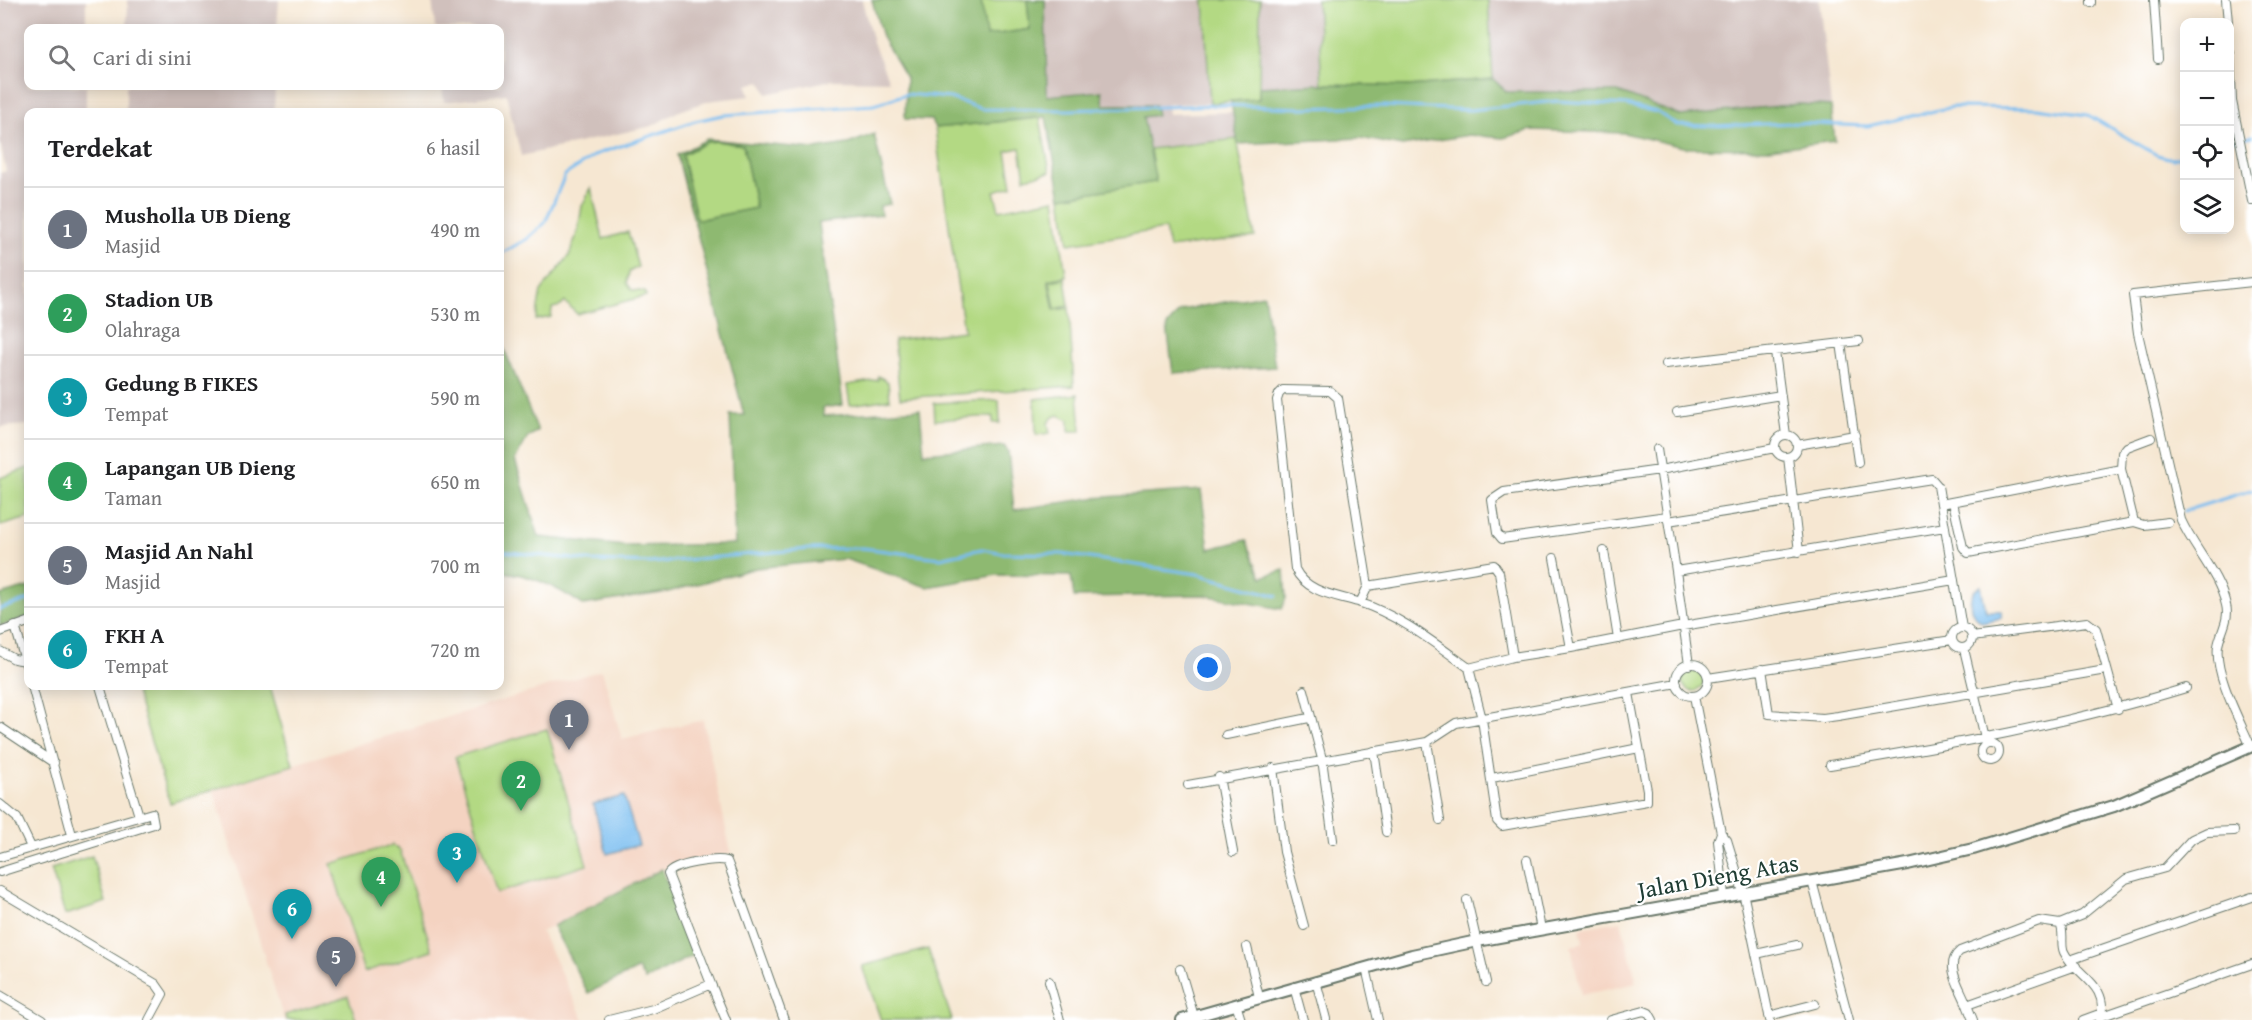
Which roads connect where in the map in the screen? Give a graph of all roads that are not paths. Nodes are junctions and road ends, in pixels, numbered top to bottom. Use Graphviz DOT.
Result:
graph roads {
  1 [pos="2154,0"];
  2 [pos="2226,0"];
  3 [pos="2228,18"];
  4 [pos="2158,59"];
  5 [pos="2230,72"];
  6 [pos="2252,201"];
  7 [pos="2252,282"];
  8 [pos="1859,341"];
  9 [pos="1841,343"];
  10 [pos="1775,352"];
  11 [pos="1666,364"];
  12 [pos="1781,395"];
  13 [pos="1677,412"];
  14 [pos="1786,435"];
  15 [pos="1855,435"];
  16 [pos="2151,438"];
  17 [pos="1797,445"];
  18 [pos="1775,448"];
  19 [pos="1657,449"];
  20 [pos="1788,457"];
  21 [pos="1858,462"];
  22 [pos="2121,469"];
  23 [pos="1660,470"];
  24 [pos="1793,502"];
  25 [pos="1953,502"];
  26 [pos="1941,504"];
  27 [pos="1667,518"];
  28 [pos="2134,522"];
  29 [pos="2168,522"];
  30 [pos="1945,527"];
  31 [pos="1604,551"];
  32 [pos="1799,552"];
  33 [pos="1554,558"];
  34 [pos="1676,571"];
  35 [pos="1954,580"];
  36 [pos="1368,586"];
  37 [pos="1360,603"];
  38 [pos="24,623"];
  39 [pos="15,626"];
  40 [pos="1683,626"];
  41 [pos="1962,628"];
  42 [pos="0,632"];
  43 [pos="1972,637"];
  44 [pos="1618,639"];
  45 [pos="1952,640"];
  46 [pos="1571,648"];
  47 [pos="1964,648"];
  48 [pos="0,651"];
  49 [pos="24,655"];
  50 [pos="1513,657"];
  51 [pos="24,661"];
  52 [pos="1689,665"];
  53 [pos="1469,668"];
  54 [pos="1762,669"];
  55 [pos="2106,669"];
  56 [pos="1708,678"];
  57 [pos="1677,683"];
  58 [pos="2186,688"];
  59 [pos="34,690"];
  60 [pos="101,690"];
  61 [pos="1304,690"];
  62 [pos="1629,693"];
  63 [pos="1976,694"];
  64 [pos="1695,696"];
  65 [pos="2118,709"];
  66 [pos="1309,718"];
  67 [pos="1482,719"];
  68 [pos="0,727"];
  69 [pos="1226,735"];
  70 [pos="1986,741"];
  71 [pos="1427,742"];
  72 [pos="1639,747"];
  73 [pos="2251,747"];
  74 [pos="1374,751"];
  75 [pos="1322,759"];
  76 [pos="54,763"];
  77 [pos="1830,765"];
  78 [pos="1273,768"];
  79 [pos="1219,777"];
  80 [pos="1492,778"];
  81 [pos="1188,785"];
  82 [pos="0,804"];
  83 [pos="139,816"];
  84 [pos="1440,820"];
  85 [pos="2234,831"];
  86 [pos="1386,832"];
  87 [pos="1721,833"];
  88 [pos="72,835"];
  89 [pos="1333,840"];
  90 [pos="31,847"];
  91 [pos="1233,852"];
  92 [pos="0,857"];
  93 [pos="1527,860"];
  94 [pos="1736,868"];
  95 [pos="0,872"];
  96 [pos="1721,872"];
  97 [pos="1812,881"];
  98 [pos="0,891"];
  99 [pos="1743,892"];
  100 [pos="1724,895"];
  101 [pos="2252,897"];
  102 [pos="1467,900"];
  103 [pos="2060,924"];
  104 [pos="1304,926"];
  105 [pos="1541,929"];
  106 [pos="1477,940"];
  107 [pos="1797,945"];
  108 [pos="1247,947"];
  109 [pos="1756,954"];
  110 [pos="2073,963"];
  111 [pos="2252,964"];
  112 [pos="1366,968"];
  113 [pos="1180,969"];
  114 [pos="1049,981"];
  115 [pos="1317,981"];
  116 [pos="1486,982"];
  117 [pos="711,984"];
  118 [pos="1294,987"];
  119 [pos="0,994"];
  120 [pos="1259,997"];
  121 [pos="1815,1004"];
  122 [pos="1236,1005"];
  123 [pos="1968,1005"];
  124 [pos="2100,1017"];
  125 [pos="1194,1018"];
  126 [pos="1770,1018"];
  127 [pos="1326,1019"];
  128 [pos="42,1020"];
  129 [pos="149,1020"];
  130 [pos="609,1020"];
  131 [pos="726,1020"];
  132 [pos="784,1020"];
  133 [pos="1060,1020"];
  134 [pos="1182,1020"];
  135 [pos="1241,1020"];
  136 [pos="1303,1020"];
  137 [pos="1378,1020"];
  138 [pos="1611,1020"];
  139 [pos="1653,1020"];
  140 [pos="1849,1020"];
  141 [pos="1973,1020"];
  142 [pos="2082,1020"];
  1 -- 4 [label="street"];
  2 -- 3 [label="street"];
  5 -- 6 [label="street"];
  7 -- 73 [label="street"];
  8 -- 9 [label="street"];
  9 -- 10 [label="street"];
  9 -- 15 [label="street"];
  10 -- 11 [label="street"];
  10 -- 12 [label="street"];
  12 -- 13 [label="street"];
  12 -- 14 [label="street"];
  14 -- 17 [label="street"];
  14 -- 18 [label="street"];
  15 -- 17 [label="street"];
  15 -- 21 [label="street"];
  16 -- 22 [label="street"];
  17 -- 20 [label="street"];
  18 -- 20 [label="street"];
  18 -- 23 [label="street"];
  19 -- 23 [label="street"];
  20 -- 24 [label="street"];
  22 -- 25 [label="street"];
  22 -- 28 [label="street"];
  23 -- 27 [label="street"];
  23 -- 27 [label="street"];
  24 -- 26 [label="street"];
  24 -- 27 [label="street"];
  24 -- 32 [label="street"];
  25 -- 26 [label="street"];
  25 -- 28 [label="street"];
  26 -- 30 [label="street"];
  27 -- 34 [label="street"];
  28 -- 29 [label="street"];
  30 -- 32 [label="street"];
  30 -- 35 [label="street"];
  31 -- 44 [label="street"];
  32 -- 34 [label="street"];
  33 -- 46 [label="street"];
  34 -- 40 [label="street"];
  35 -- 40 [label="street"];
  35 -- 41 [label="street"];
  36 -- 37 [label="street"];
  36 -- 37 [label="street"];
  36 -- 50 [label="street"];
  37 -- 53 [label="street"];
  38 -- 39 [label="street"];
  39 -- 42 [label="street"];
  39 -- 49 [label="street"];
  40 -- 44 [label="street"];
  40 -- 52 [label="street"];
  41 -- 43 [label="street"];
  41 -- 45 [label="street"];
  43 -- 47 [label="street"];
  43 -- 55 [label="street"];
  44 -- 46 [label="street"];
  45 -- 47 [label="street"];
  45 -- 54 [label="street"];
  46 -- 50 [label="street"];
  47 -- 63 [label="street"];
  48 -- 51 [label="street"];
  50 -- 53 [label="street"];
  52 -- 56 [label="street"];
  52 -- 57 [label="street"];
  53 -- 67 [label="street"];
  54 -- 56 [label="street"];
  54 -- 63 [label="street"];
  55 -- 63 [label="street"];
  55 -- 65 [label="street"];
  56 -- 64 [label="street"];
  57 -- 62 [label="street"];
  57 -- 64 [label="street"];
  58 -- 65 [label="street"];
  59 -- 76 [label="street"];
  60 -- 83 [label="street"];
  61 -- 66 [label="street"];
  62 -- 67 [label="street"];
  62 -- 72 [label="street"];
  63 -- 70 [label="street"];
  64 -- 87 [label="street"];
  65 -- 70 [label="street"];
  66 -- 69 [label="street"];
  66 -- 75 [label="street"];
  67 -- 71 [label="street"];
  67 -- 80 [label="street"];
  68 -- 76 [label="street"];
  70 -- 77 [label="street"];
  71 -- 74 [label="street"];
  71 -- 84 [label="street"];
  72 -- 80 [label="street"];
  72 -- 80 [label="street"];
  73 -- 97 [label="street, Jalan Dieng Atas"];
  74 -- 75 [label="street"];
  74 -- 86 [label="street"];
  75 -- 78 [label="street"];
  75 -- 89 [label="street"];
  76 -- 88 [label="street"];
  78 -- 79 [label="street"];
  78 -- 104 [label="street"];
  79 -- 81 [label="street"];
  79 -- 91 [label="street"];
  82 -- 90 [label="street"];
  83 -- 88 [label="street"];
  83 -- 95 [label="street"];
  85 -- 103 [label="street"];
  87 -- 94 [label="street"];
  87 -- 96 [label="street"];
  88 -- 90 [label="street"];
  90 -- 92 [label="street"];
  93 -- 105 [label="street"];
  94 -- 96 [label="street"];
  94 -- 99 [label="street"];
  96 -- 100 [label="street"];
  97 -- 99 [label="street, Jalan Dieng Atas"];
  97 -- 140 [label="street"];
  98 -- 129 [label="street"];
  99 -- 100 [label="street, Jalan Dieng Atas"];
  99 -- 109 [label="street"];
  100 -- 105 [label="street, Jalan Dieng Atas"];
  101 -- 110 [label="street"];
  102 -- 106 [label="street"];
  103 -- 110 [label="street"];
  103 -- 123 [label="street"];
  105 -- 106 [label="street, Jalan Dieng Atas"];
  106 -- 112 [label="street, Jalan Dieng Atas"];
  106 -- 116 [label="street"];
  107 -- 109 [label="street"];
  108 -- 120 [label="street"];
  109 -- 126 [label="street"];
  110 -- 123 [label="street"];
  110 -- 124 [label="street"];
  111 -- 124 [label="street"];
  112 -- 115 [label="street, Jalan Dieng Atas"];
  112 -- 137 [label="street"];
  113 -- 125 [label="street"];
  114 -- 133 [label="street"];
  115 -- 118 [label="street, Jalan Dieng Atas"];
  115 -- 127 [label="street"];
  117 -- 130 [label="street"];
  117 -- 131 [label="street"];
  117 -- 132 [label="street"];
  118 -- 120 [label="street, Jalan Dieng Atas"];
  118 -- 136 [label="street"];
  119 -- 128 [label="street"];
  120 -- 122 [label="street, Jalan Dieng Atas"];
  121 -- 126 [label="street"];
  122 -- 125 [label="street, Jalan Dieng Atas"];
  122 -- 135 [label="street"];
  123 -- 141 [label="street"];
  124 -- 142 [label="street"];
  125 -- 134 [label="street, Jalan Dieng Atas"];
  138 -- 139 [label="street"];
}
